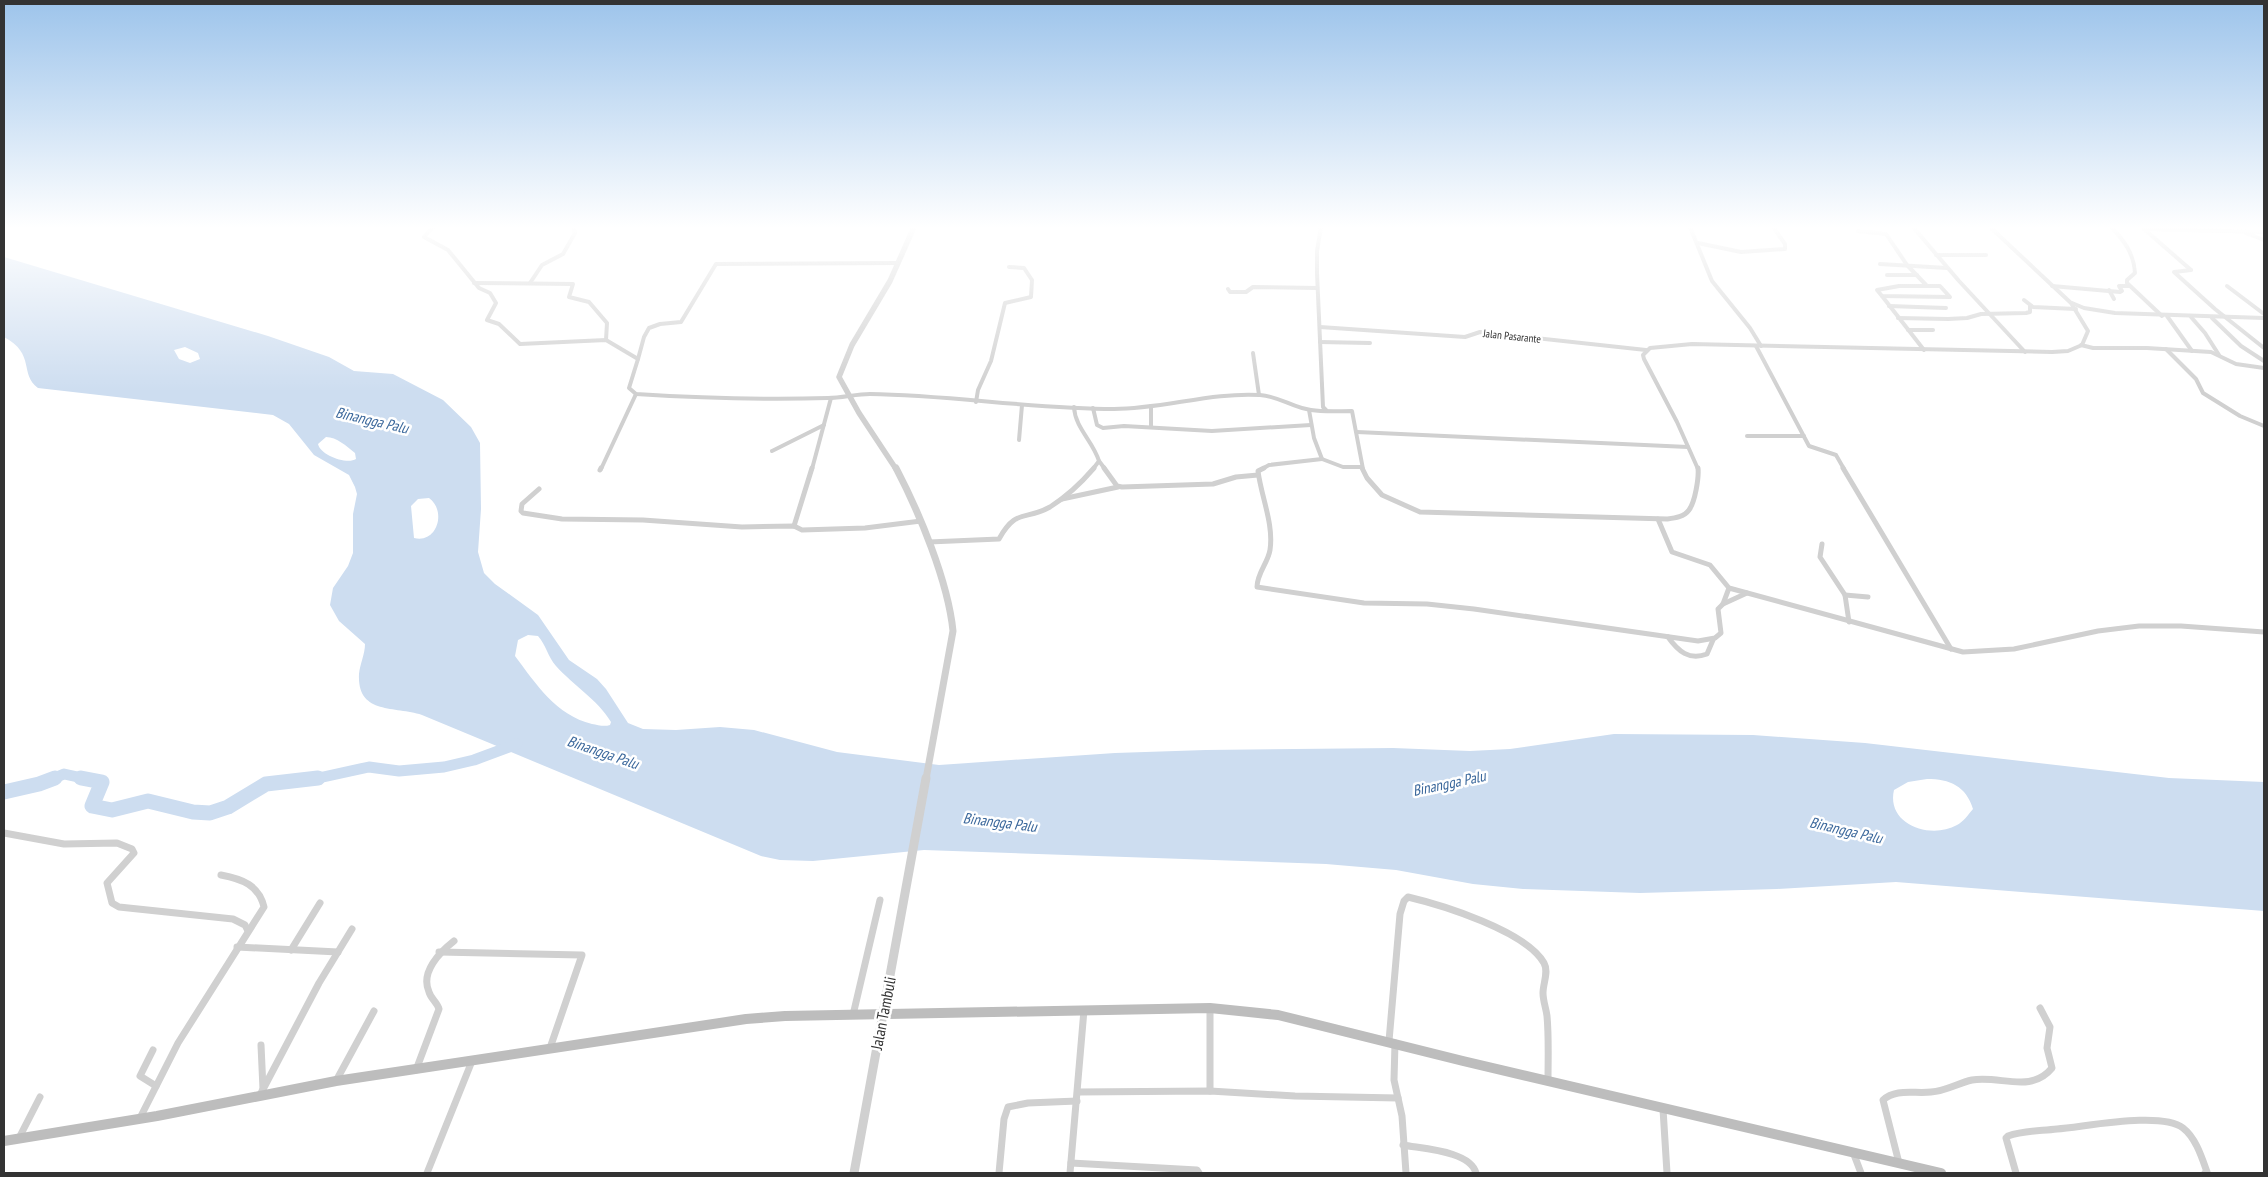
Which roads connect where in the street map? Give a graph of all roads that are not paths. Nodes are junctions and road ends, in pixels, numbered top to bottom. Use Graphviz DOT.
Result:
graph roads {
  1 [pos="705,282"];
  2 [pos="887,282"];
  3 [pos="1030,282"];
  4 [pos="1317,282"];
  5 [pos="1712,282"];
  6 [pos="1923,282"];
  7 [pos="1961,282"];
  8 [pos="2048,282"];
  9 [pos="2126,282"];
  10 [pos="2185,282"];
  11 [pos="474,283"];
  12 [pos="530,283"];
  13 [pos="1927,286"];
  14 [pos="2052,286"];
  15 [pos="2129,286"];
  16 [pos="2226,286"];
  17 [pos="1317,288"];
  18 [pos="1228,289"];
  19 [pos="2108,290"];
  20 [pos="1881,296"];
  21 [pos="2114,299"];
  22 [pos="2024,300"];
  23 [pos="2071,303"];
  24 [pos="1889,306"];
  25 [pos="2030,306"];
  26 [pos="1946,308"];
  27 [pos="2076,309"];
  28 [pos="2094,310"];
  29 [pos="1991,314"];
  30 [pos="2162,316"];
  31 [pos="2167,316"];
  32 [pos="2264,316"];
  33 [pos="2190,317"];
  34 [pos="1898,318"];
  35 [pos="2212,318"];
  36 [pos="2226,318"];
  37 [pos="1320,327"];
  38 [pos="1908,330"];
  39 [pos="1933,330"];
  40 [pos="606,340"];
  41 [pos="1320,342"];
  42 [pos="1370,343"];
  43 [pos="2081,344"];
  44 [pos="1759,346"];
  45 [pos="2264,348"];
  46 [pos="2166,349"];
  47 [pos="1646,350"];
  48 [pos="1924,350"];
  49 [pos="2192,351"];
  50 [pos="2025,352"];
  51 [pos="1253,353"];
  52 [pos="2219,355"];
  53 [pos="638,358"];
  54 [pos="2264,361"];
  55 [pos="2264,368"];
  56 [pos="636,394"];
  57 [pos="1259,395"];
  58 [pos="852,397"];
  59 [pos="830,398"];
  60 [pos="976,402"];
  61 [pos="1022,405"];
  62 [pos="1151,406"];
  63 [pos="1074,408"];
  64 [pos="1093,408"];
  65 [pos="1309,410"];
  66 [pos="1326,410"];
  67 [pos="824,425"];
  68 [pos="1311,426"];
  69 [pos="2264,426"];
  70 [pos="1151,427"];
  71 [pos="1357,432"];
  72 [pos="1747,436"];
  73 [pos="1804,436"];
  74 [pos="1019,440"];
  75 [pos="1688,447"];
  76 [pos="772,451"];
  77 [pos="1322,458"];
  78 [pos="1100,461"];
  79 [pos="1361,467"];
  80 [pos="600,470"];
  81 [pos="1258,475"];
  82 [pos="1118,487"];
  83 [pos="539,489"];
  84 [pos="1060,499"];
  85 [pos="1658,519"];
  86 [pos="922,521"];
  87 [pos="794,526"];
  88 [pos="929,542"];
  89 [pos="1822,544"];
  90 [pos="1729,588"];
  91 [pos="1748,592"];
  92 [pos="1845,595"];
  93 [pos="1868,596"];
  94 [pos="1723,604"];
  95 [pos="1849,622"];
  96 [pos="2264,632"];
  97 [pos="1668,637"];
  98 [pos="1713,640"];
  99 [pos="1950,649"];
  100 [pos="4,833"];
  101 [pos="221,875"];
  102 [pos="880,900"];
  103 [pos="320,903"];
  104 [pos="352,930"];
  105 [pos="248,931"];
  106 [pos="454,941"];
  107 [pos="237,947"];
  108 [pos="291,950"];
  109 [pos="338,952"];
  110 [pos="438,952"];
  111 [pos="1210,1008"];
  112 [pos="2040,1008"];
  113 [pos="1084,1010"];
  114 [pos="374,1011"];
  115 [pos="882,1014"];
  116 [pos="853,1015"];
  117 [pos="1392,1042"];
  118 [pos="261,1045"];
  119 [pos="152,1050"];
  120 [pos="549,1051"];
  121 [pos="472,1062"];
  122 [pos="415,1071"];
  123 [pos="336,1081"];
  124 [pos="1548,1081"];
  125 [pos="156,1086"];
  126 [pos="1210,1091"];
  127 [pos="1078,1092"];
  128 [pos="261,1093"];
  129 [pos="40,1097"];
  130 [pos="1398,1098"];
  131 [pos="1077,1101"];
  132 [pos="1664,1108"];
  133 [pos="140,1118"];
  134 [pos="19,1139"];
  135 [pos="4,1141"];
  136 [pos="1403,1145"];
  137 [pos="1853,1152"];
  138 [pos="1071,1163"];
  139 [pos="1899,1164"];
  140 [pos="427,1173"];
  141 [pos="854,1173"];
  142 [pos="999,1173"];
  143 [pos="1070,1173"];
  144 [pos="1199,1173"];
  145 [pos="1406,1173"];
  146 [pos="1476,1173"];
  147 [pos="1667,1173"];
  148 [pos="1861,1173"];
  149 [pos="1941,1173"];
  150 [pos="2016,1173"];
  151 [pos="2205,1173"];
  1 -- 53 [label="street"];
  2 -- 58 [label="street, Jalan Tambuli"];
  3 -- 60 [label="street"];
  4 -- 17 [label="street"];
  5 -- 44 [label="street"];
  6 -- 13 [label="street"];
  7 -- 29 [label="street"];
  8 -- 14 [label="street"];
  9 -- 15 [label="street"];
  10 -- 36 [label="street"];
  11 -- 12 [label="street"];
  11 -- 40 [label="street"];
  12 -- 40 [label="street"];
  13 -- 20 [label="street"];
  13 -- 20 [label="street"];
  14 -- 19 [label="street"];
  14 -- 23 [label="street"];
  15 -- 19 [label="street"];
  15 -- 30 [label="street"];
  16 -- 32 [label="street"];
  17 -- 18 [label="street"];
  17 -- 37 [label="street"];
  19 -- 21 [label="street"];
  20 -- 24 [label="street"];
  22 -- 25 [label="street"];
  23 -- 27 [label="street"];
  23 -- 28 [label="street"];
  24 -- 26 [label="street"];
  24 -- 34 [label="street"];
  25 -- 27 [label="street"];
  25 -- 29 [label="street"];
  27 -- 28 [label="street"];
  27 -- 43 [label="street"];
  28 -- 30 [label="street"];
  29 -- 34 [label="street"];
  29 -- 50 [label="street"];
  30 -- 31 [label="street"];
  31 -- 33 [label="street"];
  31 -- 49 [label="street"];
  32 -- 36 [label="street"];
  33 -- 35 [label="street"];
  33 -- 52 [label="street"];
  34 -- 38 [label="street"];
  35 -- 36 [label="street"];
  35 -- 54 [label="street"];
  36 -- 45 [label="street"];
  37 -- 41 [label="street"];
  37 -- 47 [label="street, Jalan Pasarante"];
  38 -- 39 [label="street"];
  38 -- 48 [label="street"];
  40 -- 53 [label="street"];
  41 -- 42 [label="street"];
  41 -- 66 [label="street"];
  43 -- 46 [label="street"];
  43 -- 50 [label="street, Jalan Pasarante"];
  44 -- 47 [label="street, Jalan Pasarante"];
  44 -- 48 [label="street, Jalan Pasarante"];
  44 -- 73 [label="street"];
  46 -- 49 [label="street"];
  46 -- 69 [label="street"];
  47 -- 75 [label="street"];
  48 -- 50 [label="street, Jalan Pasarante"];
  49 -- 52 [label="street"];
  51 -- 57 [label="street"];
  52 -- 55 [label="street"];
  53 -- 56 [label="street"];
  56 -- 59 [label="street"];
  56 -- 80 [label="street"];
  57 -- 62 [label="street"];
  57 -- 65 [label="street"];
  58 -- 59 [label="street"];
  58 -- 60 [label="street"];
  58 -- 86 [label="street, Jalan Tambuli"];
  59 -- 67 [label="street"];
  60 -- 61 [label="street"];
  61 -- 63 [label="street"];
  61 -- 74 [label="street"];
  62 -- 64 [label="street"];
  62 -- 70 [label="street"];
  63 -- 64 [label="street"];
  63 -- 78 [label="street"];
  64 -- 70 [label="street"];
  65 -- 66 [label="street"];
  65 -- 68 [label="street"];
  66 -- 71 [label="street"];
  67 -- 76 [label="street"];
  67 -- 87 [label="street"];
  68 -- 70 [label="street"];
  68 -- 77 [label="street"];
  71 -- 75 [label="street"];
  71 -- 79 [label="street"];
  72 -- 73 [label="street"];
  73 -- 99 [label="street"];
  75 -- 85 [label="street"];
  77 -- 79 [label="street"];
  77 -- 81 [label="street"];
  78 -- 82 [label="street"];
  78 -- 84 [label="street"];
  79 -- 85 [label="street"];
  81 -- 82 [label="street"];
  81 -- 97 [label="street"];
  82 -- 84 [label="street"];
  83 -- 87 [label="street"];
  84 -- 88 [label="street"];
  85 -- 90 [label="street"];
  86 -- 87 [label="street"];
  86 -- 88 [label="street, Jalan Tambuli"];
  88 -- 115 [label="street, Jalan Tambuli"];
  89 -- 92 [label="street"];
  90 -- 91 [label="street"];
  90 -- 94 [label="street"];
  91 -- 94 [label="street"];
  91 -- 95 [label="street"];
  92 -- 93 [label="street"];
  92 -- 95 [label="street"];
  94 -- 98 [label="street"];
  95 -- 99 [label="street"];
  96 -- 99 [label="street"];
  97 -- 98 [label="street"];
  97 -- 98 [label="street"];
  100 -- 105 [label="street"];
  101 -- 105 [label="street"];
  102 -- 116 [label="street"];
  103 -- 108 [label="street"];
  104 -- 109 [label="street"];
  105 -- 107 [label="street"];
  106 -- 110 [label="street"];
  107 -- 108 [label="street"];
  107 -- 125 [label="street"];
  108 -- 109 [label="street"];
  109 -- 128 [label="street"];
  110 -- 120 [label="street"];
  110 -- 122 [label="street"];
  111 -- 113 [label="main road"];
  111 -- 117 [label="main road"];
  111 -- 126 [label="street"];
  112 -- 139 [label="street"];
  113 -- 115 [label="main road"];
  113 -- 127 [label="street"];
  114 -- 123 [label="street"];
  115 -- 116 [label="main road"];
  115 -- 141 [label="street, Jalan Tambuli"];
  116 -- 120 [label="main road"];
  117 -- 124 [label="main road"];
  117 -- 124 [label="street"];
  117 -- 130 [label="street"];
  118 -- 128 [label="street"];
  119 -- 125 [label="street"];
  120 -- 121 [label="main road"];
  121 -- 122 [label="main road"];
  121 -- 140 [label="street"];
  122 -- 123 [label="main road"];
  123 -- 128 [label="main road"];
  124 -- 132 [label="main road"];
  125 -- 133 [label="street"];
  126 -- 127 [label="street"];
  126 -- 130 [label="street"];
  127 -- 131 [label="street"];
  128 -- 133 [label="main road"];
  129 -- 134 [label="street"];
  130 -- 136 [label="street"];
  131 -- 138 [label="street"];
  131 -- 142 [label="street"];
  132 -- 137 [label="main road"];
  132 -- 147 [label="street"];
  133 -- 134 [label="main road"];
  134 -- 135 [label="main road"];
  136 -- 145 [label="street"];
  136 -- 146 [label="street"];
  137 -- 139 [label="main road"];
  137 -- 148 [label="street"];
  138 -- 143 [label="street"];
  138 -- 144 [label="street"];
  139 -- 149 [label="main road"];
  150 -- 151 [label="street"];
}
